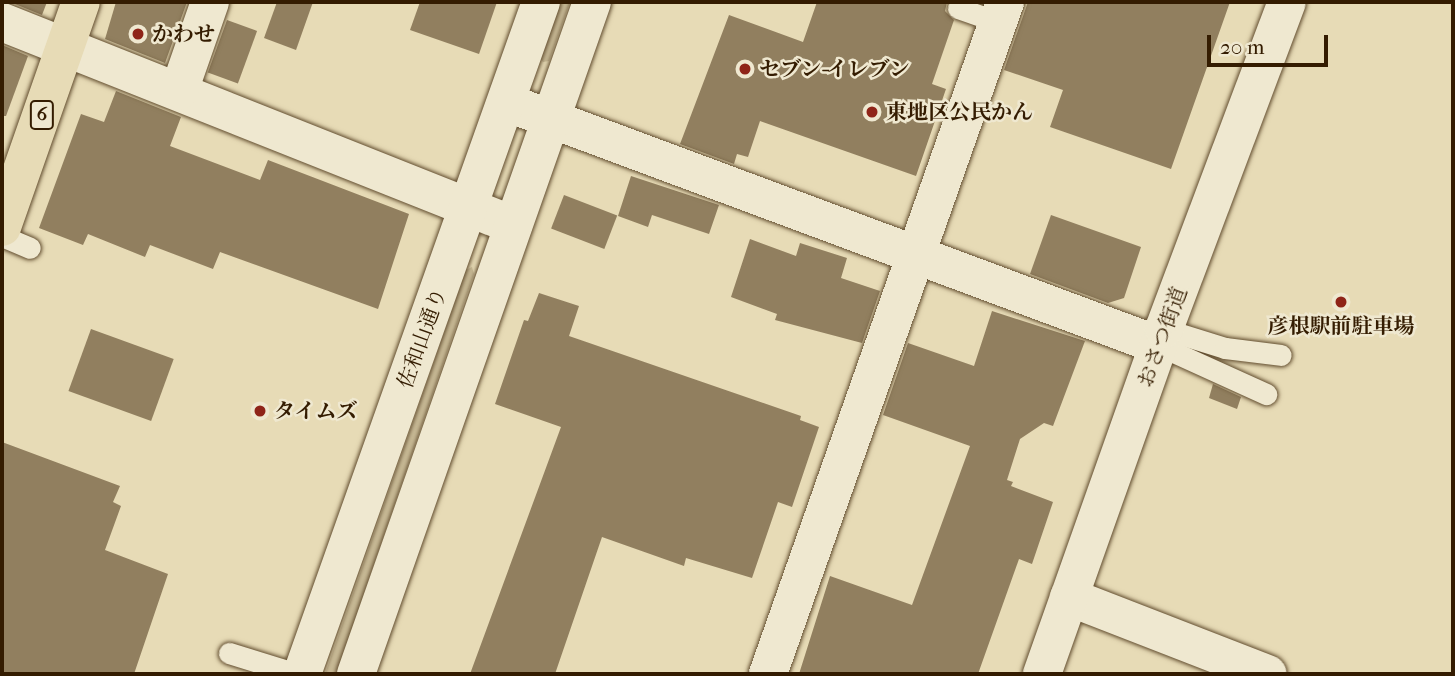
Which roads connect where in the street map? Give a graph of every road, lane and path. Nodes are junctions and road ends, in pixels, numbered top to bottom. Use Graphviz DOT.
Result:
graph roads {
  1 [pos="81,2"];
  2 [pos="210,2"];
  3 [pos="541,2"];
  4 [pos="592,2"];
  5 [pos="1287,2"];
  6 [pos="958,8"];
  7 [pos="1002,12"];
  8 [pos="2,22"];
  9 [pos="66,45"];
  10 [pos="179,90"];
  11 [pos="508,103"];
  12 [pos="552,119"];
  13 [pos="470,208"];
  14 [pos="513,225"];
  15 [pos="2,236"];
  16 [pos="16,237"];
  17 [pos="915,256"];
  18 [pos="1161,337"];
  19 [pos="1281,355"];
  20 [pos="1266,394"];
  21 [pos="1069,597"];
  22 [pos="769,652"];
  23 [pos="229,653"];
  24 [pos="1209,664"];
  25 [pos="299,674"];
  26 [pos="356,674"];
  27 [pos="1042,674"];
  28 [pos="1268,674"];
  1 -- 9 [label="main road, 6"];
  2 -- 10 [label="street"];
  3 -- 11 [label="street, 佐和山通り"];
  4 -- 12 [label="street"];
  5 -- 18 [label="street, おさつ街道"];
  6 -- 7 [label="lane"];
  7 -- 17 [label="street"];
  8 -- 9 [label="street"];
  9 -- 10 [label="street"];
  9 -- 16 [label="main road, 6"];
  10 -- 13 [label="street"];
  11 -- 12 [label="street"];
  11 -- 13 [label="street, 佐和山通り"];
  12 -- 14 [label="street"];
  12 -- 17 [label="street"];
  13 -- 14 [label="street"];
  13 -- 25 [label="street, 佐和山通り"];
  14 -- 26 [label="street"];
  15 -- 16 [label="lane"];
  17 -- 18 [label="street"];
  17 -- 22 [label="street"];
  18 -- 19 [label="lane"];
  18 -- 20 [label="lane"];
  18 -- 21 [label="street, おさつ街道"];
  21 -- 24 [label="street"];
  21 -- 27 [label="street, おさつ街道"];
  23 -- 25 [label="lane"];
  24 -- 28 [label="street"];
}
